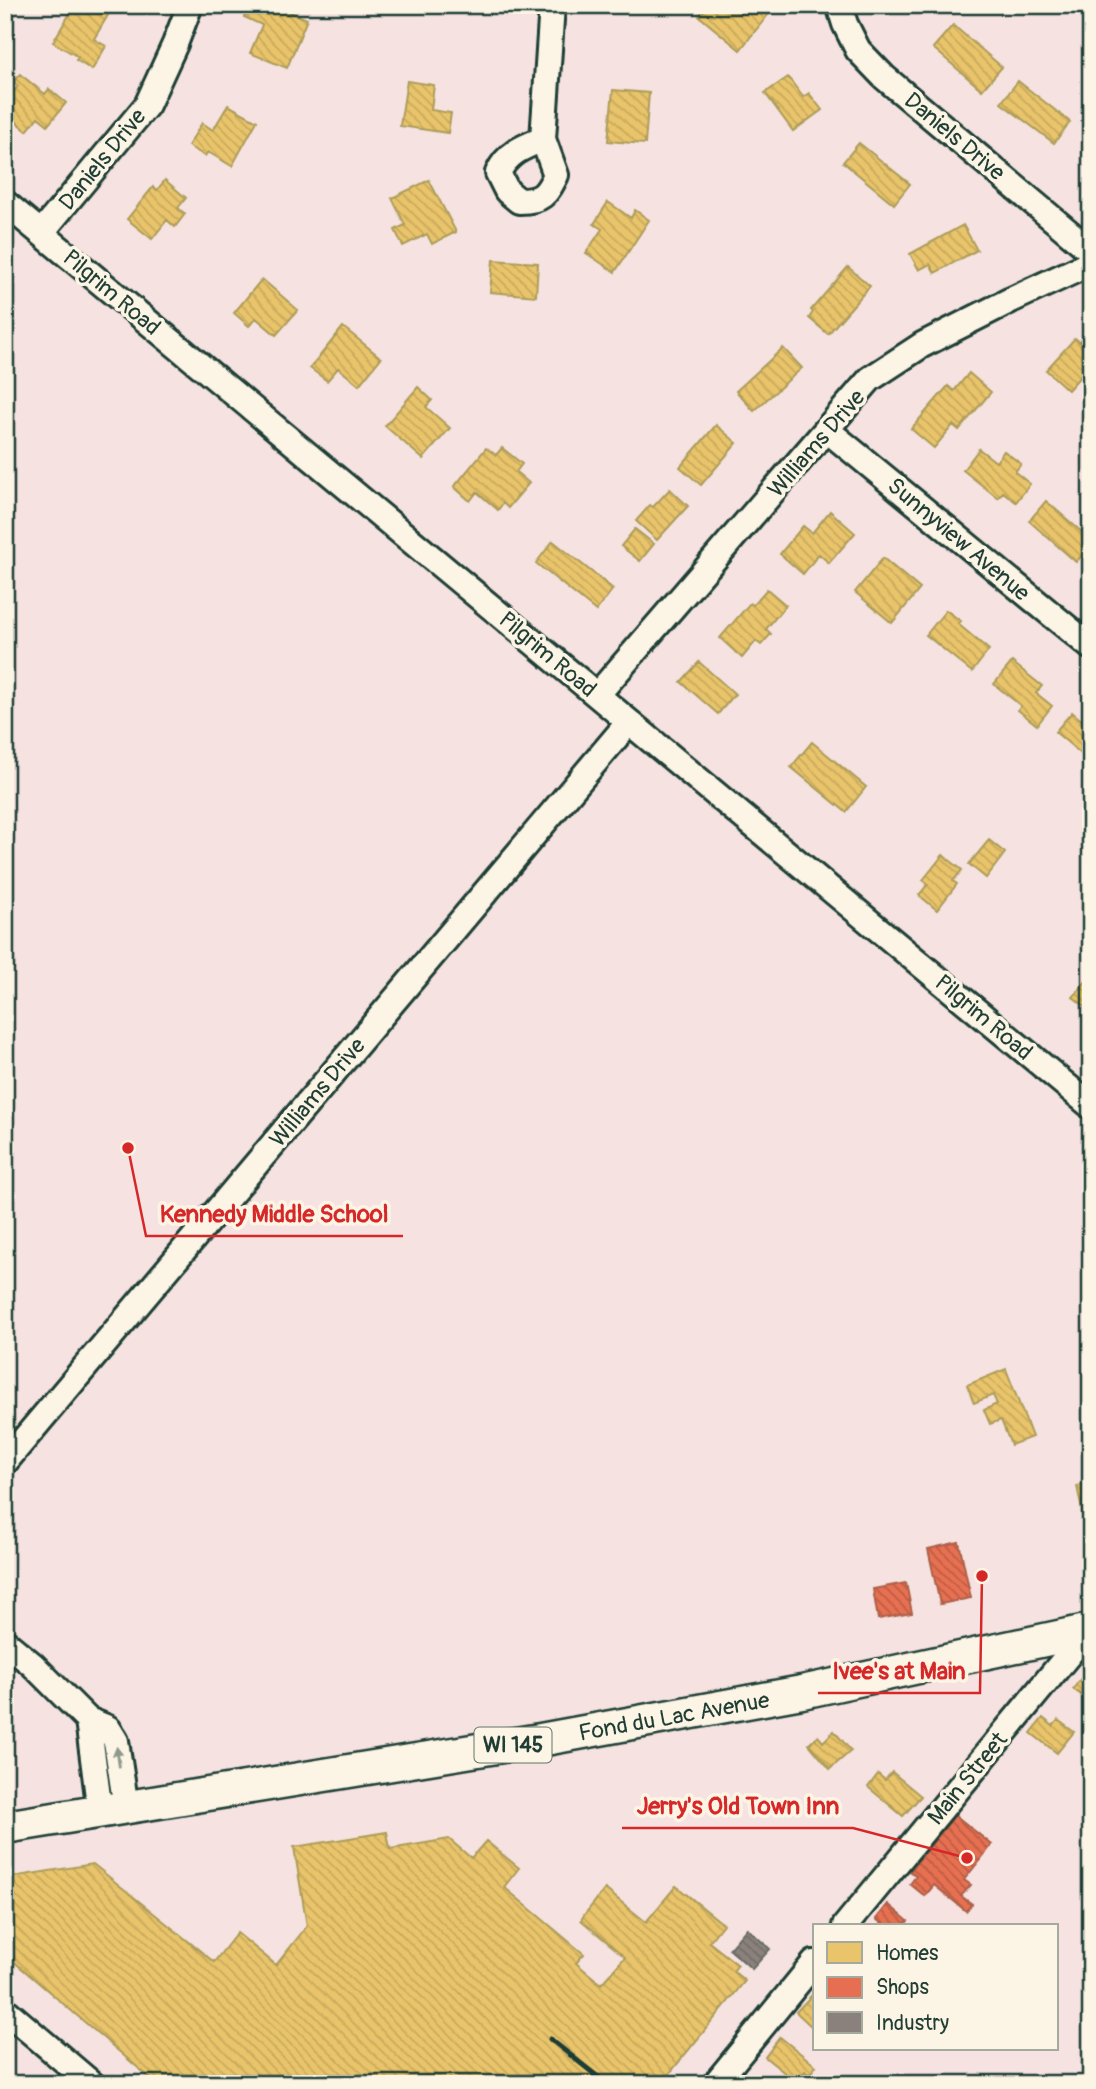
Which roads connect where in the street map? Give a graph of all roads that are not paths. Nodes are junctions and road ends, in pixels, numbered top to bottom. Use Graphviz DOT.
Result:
graph roads {
  1 [pos="190,5"];
  2 [pos="552,5"];
  3 [pos="839,5"];
  4 [pos="543,139"];
  5 [pos="5,203"];
  6 [pos="41,233"];
  7 [pos="1091,251"];
  8 [pos="1091,263"];
  9 [pos="827,430"];
  10 [pos="1091,648"];
  11 [pos="597,695"];
  12 [pos="629,722"];
  13 [pos="1091,1105"];
  14 [pos="5,1462"];
  15 [pos="1090,1630"];
  16 [pos="5,1643"];
  17 [pos="113,1810"];
  18 [pos="5,1827"];
  19 [pos="847,1924"];
  20 [pos="813,1964"];
  21 [pos="5,2010"];
  22 [pos="92,2084"];
  23 [pos="715,2084"];
  1 -- 6 [label="street, Daniels Drive"];
  2 -- 4 [label="street"];
  3 -- 7 [label="street, Daniels Drive"];
  5 -- 6 [label="street, Pilgrim Road"];
  6 -- 11 [label="street, Pilgrim Road"];
  8 -- 9 [label="street, Williams Drive"];
  9 -- 10 [label="street, Sunnyview Avenue"];
  9 -- 11 [label="street, Williams Drive"];
  11 -- 12 [label="street, Pilgrim Road"];
  12 -- 13 [label="street, Pilgrim Road"];
  12 -- 14 [label="street, Williams Drive"];
  15 -- 17 [label="main road, Fond du Lac Avenue / WI 145"];
  15 -- 19 [label="street, Main Street"];
  16 -- 17 [label="street"];
  17 -- 18 [label="main road, Fond du Lac Avenue / WI 145"];
  20 -- 23 [label="street"];
  21 -- 22 [label="street"];
}
